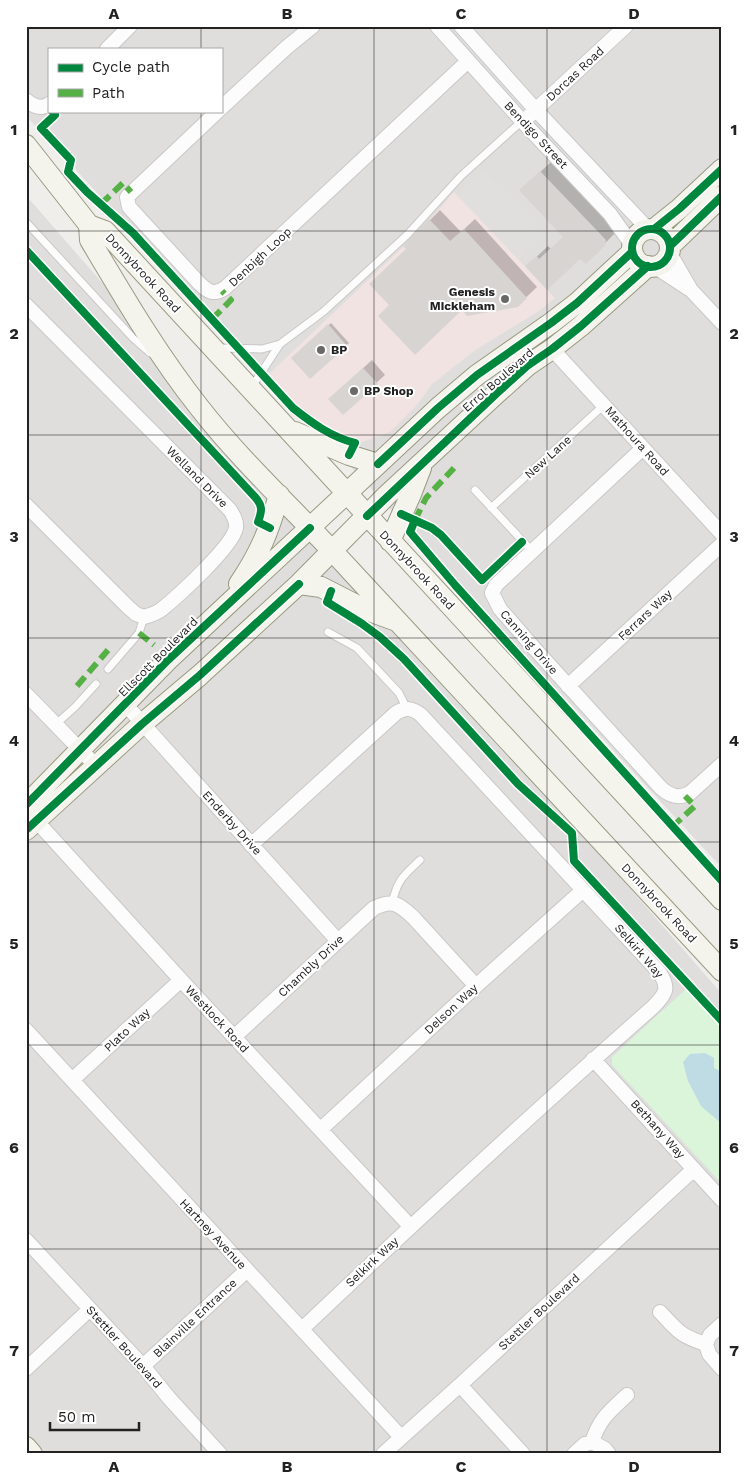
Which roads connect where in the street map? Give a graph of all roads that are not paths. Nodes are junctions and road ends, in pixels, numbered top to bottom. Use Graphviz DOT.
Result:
graph roads {
  1 [pos="130,26"];
  2 [pos="314,26"];
  3 [pos="438,26"];
  4 [pos="461,26"];
  5 [pos="626,26"];
  6 [pos="108,48"];
  7 [pos="468,61"];
  8 [pos="26,100"];
  9 [pos="48,104"];
  10 [pos="222,107"];
  11 [pos="536,110"];
  12 [pos="217,112"];
  13 [pos="522,121"];
  14 [pos="26,145"];
  15 [pos="722,169"];
  16 [pos="722,196"];
  17 [pos="26,222"];
  18 [pos="89,225"];
  19 [pos="651,229"];
  20 [pos="632,248"];
  21 [pos="669,249"];
  22 [pos="651,266"];
  23 [pos="691,290"];
  24 [pos="27,308"];
  25 [pos="722,323"];
  26 [pos="280,344"];
  27 [pos="212,348"];
  28 [pos="552,349"];
  29 [pos="172,371"];
  30 [pos="250,389"];
  31 [pos="604,405"];
  32 [pos="286,428"];
  33 [pos="643,448"];
  34 [pos="422,463"];
  35 [pos="378,464"];
  36 [pos="475,490"];
  37 [pos="347,493"];
  38 [pos="279,496"];
  39 [pos="26,505"];
  40 [pos="491,508"];
  41 [pos="367,516"];
  42 [pos="310,528"];
  43 [pos="722,534"];
  44 [pos="390,542"];
  45 [pos="722,544"];
  46 [pos="333,551"];
  47 [pos="532,552"];
  48 [pos="299,584"];
  49 [pos="218,614"];
  50 [pos="144,617"];
  51 [pos="397,621"];
  52 [pos="328,632"];
  53 [pos="108,670"];
  54 [pos="96,684"];
  55 [pos="568,686"];
  56 [pos="26,694"];
  57 [pos="126,705"];
  58 [pos="407,709"];
  59 [pos="56,724"];
  60 [pos="142,724"];
  61 [pos="82,749"];
  62 [pos="722,764"];
  63 [pos="96,766"];
  64 [pos="29,817"];
  65 [pos="251,845"];
  66 [pos="420,860"];
  67 [pos="583,890"];
  68 [pos="722,900"];
  69 [pos="392,903"];
  70 [pos="338,941"];
  71 [pos="722,971"];
  72 [pos="181,980"];
  73 [pos="476,986"];
  74 [pos="26,1030"];
  75 [pos="234,1037"];
  76 [pos="593,1059"];
  77 [pos="72,1080"];
  78 [pos="320,1129"];
  79 [pos="694,1169"];
  80 [pos="722,1200"];
  81 [pos="410,1226"];
  82 [pos="26,1240"];
  83 [pos="247,1270"];
  84 [pos="90,1309"];
  85 [pos="660,1312"];
  86 [pos="722,1324"];
  87 [pos="302,1328"];
  88 [pos="706,1344"];
  89 [pos="143,1366"];
  90 [pos="26,1368"];
  91 [pos="722,1369"];
  92 [pos="460,1385"];
  93 [pos="627,1395"];
  94 [pos="402,1436"];
  95 [pos="592,1442"];
  96 [pos="26,1447"];
  97 [pos="32,1454"];
  98 [pos="220,1454"];
  99 [pos="383,1454"];
  100 [pos="522,1454"];
  101 [pos="574,1454"];
  102 [pos="609,1454"];
  1 -- 6 [label="street"];
  2 -- 10 [label="street"];
  3 -- 7 [label="street, Bendigo Street"];
  4 -- 11 [label="street, Bendigo Street"];
  5 -- 11 [label="street, Dorcas Road"];
  7 -- 12 [label="street, Denbigh Loop"];
  7 -- 13 [label="street, Bendigo Street"];
  8 -- 9 [label="street"];
  11 -- 13 [label="street, Dorcas Road"];
  11 -- 19 [label="street, Bendigo Street"];
  13 -- 20 [label="street, Bendigo Street"];
  13 -- 26 [label="lane"];
  14 -- 18 [label="main road, Donnybrook Road"];
  15 -- 19 [label="main road, Errol Boulevard"];
  16 -- 21 [label="main road, Errol Boulevard"];
  17 -- 29 [label="lane, Donnybrook Road"];
  18 -- 27 [label="main road, Donnybrook Road"];
  18 -- 29 [label="main road, Donnybrook Road"];
  19 -- 20 [label="main road, Errol Boulevard"];
  19 -- 21 [label="main road"];
  20 -- 22 [label="main road"];
  20 -- 35 [label="main road, Errol Boulevard"];
  21 -- 22 [label="main road, Errol Boulevard"];
  21 -- 23 [label="street"];
  22 -- 23 [label="street"];
  22 -- 28 [label="main road, Errol Boulevard"];
  23 -- 25 [label="street"];
  24 -- 50 [label="street, Welland Drive"];
  26 -- 27 [label="lane"];
  26 -- 30 [label="lane"];
  27 -- 30 [label="main road, Donnybrook Road"];
  28 -- 31 [label="street, Mathoura Road"];
  28 -- 34 [label="main road, Errol Boulevard"];
  29 -- 38 [label="main road, Donnybrook Road"];
  30 -- 32 [label="main road, Donnybrook Road"];
  31 -- 33 [label="street, Mathoura Road"];
  31 -- 40 [label="lane, New Lane"];
  32 -- 35 [label="main road"];
  32 -- 37 [label="main road, Donnybrook Road"];
  33 -- 43 [label="street, Mathoura Road"];
  33 -- 47 [label="street, Canning Drive"];
  34 -- 41 [label="main road, Errol Boulevard"];
  34 -- 44 [label="main road"];
  35 -- 37 [label="main road, Errol Boulevard"];
  36 -- 40 [label="lane"];
  37 -- 41 [label="main road, Donnybrook Road"];
  37 -- 42 [label="main road, Errol Boulevard"];
  38 -- 42 [label="main road, Donnybrook Road"];
  38 -- 49 [label="main road"];
  39 -- 50 [label="street"];
  40 -- 47 [label="lane"];
  41 -- 44 [label="main road, Donnybrook Road"];
  41 -- 46 [label="main road, Errol Boulevard"];
  42 -- 46 [label="main road, Donnybrook Road"];
  42 -- 49 [label="main road, Ellscott Boulevard"];
  44 -- 68 [label="main road, Donnybrook Road"];
  45 -- 55 [label="street, Ferrars Way"];
  46 -- 48 [label="main road"];
  46 -- 51 [label="main road, Donnybrook Road"];
  47 -- 55 [label="street, Canning Drive"];
  48 -- 51 [label="main road"];
  48 -- 60 [label="main road"];
  49 -- 57 [label="main road, Ellscott Boulevard"];
  50 -- 53 [label="lane"];
  51 -- 71 [label="main road, Donnybrook Road"];
  52 -- 58 [label="lane"];
  54 -- 59 [label="lane"];
  55 -- 62 [label="street, Canning Drive"];
  56 -- 59 [label="street"];
  57 -- 60 [label="street, Enderby Drive"];
  57 -- 61 [label="main road, Ellscott Boulevard"];
  58 -- 65 [label="street"];
  58 -- 67 [label="street, Selkirk Way"];
  59 -- 61 [label="street"];
  60 -- 63 [label="main road"];
  60 -- 65 [label="street, Enderby Drive"];
  61 -- 63 [label="street"];
  61 -- 64 [label="main road, Ellscott Boulevard"];
  63 -- 64 [label="main road"];
  64 -- 72 [label="street, Westlock Road"];
  65 -- 70 [label="street, Enderby Drive"];
  66 -- 69 [label="lane"];
  67 -- 73 [label="street, Delson Way"];
  67 -- 76 [label="street, Selkirk Way"];
  69 -- 70 [label="street, Chambly Drive"];
  69 -- 73 [label="street"];
  70 -- 75 [label="street, Chambly Drive"];
  72 -- 75 [label="street, Westlock Road"];
  72 -- 77 [label="street, Plato Way"];
  73 -- 78 [label="street, Delson Way"];
  74 -- 77 [label="street, Hartney Avenue"];
  75 -- 78 [label="street, Westlock Road"];
  76 -- 79 [label="street, Bethany Way"];
  76 -- 81 [label="street, Selkirk Way"];
  77 -- 83 [label="street, Hartney Avenue"];
  78 -- 81 [label="street, Westlock Road"];
  79 -- 80 [label="street, Bethany Way"];
  79 -- 92 [label="street, Stettler Boulevard"];
  81 -- 87 [label="street, Selkirk Way"];
  82 -- 84 [label="street, Stettler Boulevard"];
  83 -- 87 [label="street, Hartney Avenue"];
  83 -- 89 [label="street, Blainville Entrance"];
  84 -- 89 [label="street, Stettler Boulevard"];
  84 -- 90 [label="street"];
  85 -- 88 [label="street"];
  86 -- 88 [label="street"];
  87 -- 94 [label="street, Hartney Avenue"];
  88 -- 91 [label="street"];
  89 -- 98 [label="street, Stettler Boulevard"];
  92 -- 94 [label="street, Stettler Boulevard"];
  92 -- 100 [label="street"];
  93 -- 95 [label="street"];
  94 -- 99 [label="street, Stettler Boulevard"];
  95 -- 101 [label="street"];
  95 -- 102 [label="street"];
  96 -- 97 [label="main road"];
}
